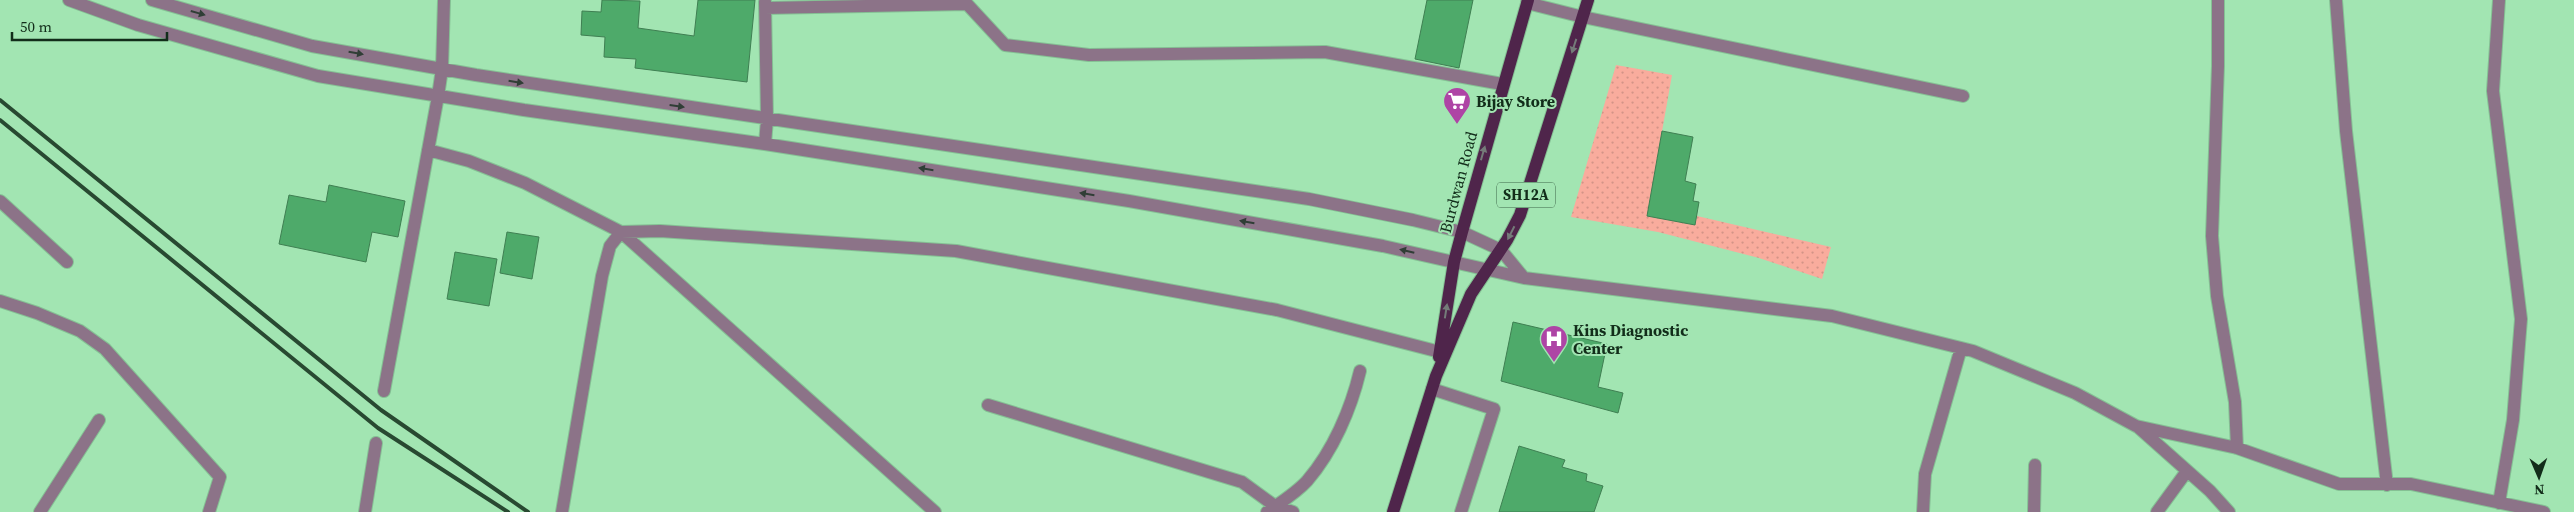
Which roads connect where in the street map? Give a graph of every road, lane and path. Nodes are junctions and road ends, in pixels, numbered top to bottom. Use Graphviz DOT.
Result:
graph roads {
  1 [pos="69,0"];
  2 [pos="152,0"];
  3 [pos="444,0"];
  4 [pos="1588,0"];
  5 [pos="2218,0"];
  6 [pos="2336,0"];
  7 [pos="2499,0"];
  8 [pos="1528,2"];
  9 [pos="765,4"];
  10 [pos="1583,17"];
  11 [pos="442,69"];
  12 [pos="1502,84"];
  13 [pos="438,96"];
  14 [pos="1963,96"];
  15 [pos="767,119"];
  16 [pos="765,144"];
  17 [pos="428,150"];
  18 [pos="0,201"];
  19 [pos="621,232"];
  20 [pos="1462,232"];
  21 [pos="1501,250"];
  22 [pos="67,262"];
  23 [pos="1454,262"];
  24 [pos="1489,270"];
  25 [pos="1524,278"];
  26 [pos="0,301"];
  27 [pos="1961,348"];
  28 [pos="1440,352"];
  29 [pos="1360,371"];
  30 [pos="1436,376"];
  31 [pos="1432,389"];
  32 [pos="384,391"];
  33 [pos="988,405"];
  34 [pos="99,420"];
  35 [pos="2136,426"];
  36 [pos="376,443"];
  37 [pos="2237,448"];
  38 [pos="2034,465"];
  39 [pos="2187,471"];
  40 [pos="2388,485"];
  41 [pos="2498,503"];
  42 [pos="1271,509"];
  43 [pos="40,512"];
  44 [pos="209,512"];
  45 [pos="365,512"];
  46 [pos="562,512"];
  47 [pos="935,512"];
  48 [pos="1293,512"];
  49 [pos="1393,512"];
  50 [pos="1461,512"];
  51 [pos="1923,512"];
  52 [pos="2034,512"];
  53 [pos="2157,512"];
  54 [pos="2229,512"];
  55 [pos="2544,512"];
  1 -- 13 [label="street"];
  2 -- 11 [label="street, one-way"];
  3 -- 11 [label="street"];
  4 -- 10 [label="main road, Burdwan Road / SH12A"];
  5 -- 37 [label="street"];
  6 -- 40 [label="street"];
  7 -- 41 [label="street"];
  8 -- 10 [label="street"];
  8 -- 12 [label="main road, Burdwan Road / SH12A"];
  9 -- 12 [label="street"];
  9 -- 15 [label="street"];
  10 -- 14 [label="street"];
  10 -- 21 [label="main road, Burdwan Road / SH12A, one-way"];
  11 -- 13 [label="street"];
  11 -- 15 [label="street, one-way"];
  20 -- 12 [label="main road, Burdwan Road / SH12A, one-way"];
  13 -- 16 [label="street"];
  13 -- 17 [label="street"];
  15 -- 16 [label="street"];
  15 -- 20 [label="street"];
  23 -- 16 [label="street, one-way"];
  17 -- 19 [label="street"];
  17 -- 32 [label="street"];
  18 -- 22 [label="street"];
  19 -- 28 [label="street"];
  19 -- 46 [label="street"];
  19 -- 47 [label="street"];
  20 -- 21 [label="street"];
  20 -- 23 [label="main road, Burdwan Road / SH12A"];
  21 -- 24 [label="main road, Burdwan Road / SH12A"];
  21 -- 25 [label="street"];
  23 -- 24 [label="street"];
  28 -- 23 [label="main road, Burdwan Road / SH12A, one-way"];
  24 -- 25 [label="street"];
  24 -- 30 [label="main road, Burdwan Road / SH12A"];
  25 -- 27 [label="street"];
  26 -- 44 [label="street"];
  27 -- 35 [label="street"];
  27 -- 51 [label="street"];
  28 -- 30 [label="main road, Burdwan Road / SH12A"];
  29 -- 42 [label="street"];
  30 -- 31 [label="main road, Burdwan Road / SH12A"];
  31 -- 49 [label="main road, Burdwan Road / SH12A"];
  31 -- 50 [label="street"];
  33 -- 42 [label="street"];
  34 -- 43 [label="street"];
  35 -- 37 [label="street"];
  35 -- 39 [label="street"];
  36 -- 45 [label="street"];
  37 -- 40 [label="street"];
  38 -- 52 [label="street"];
  39 -- 53 [label="street"];
  39 -- 54 [label="street"];
  40 -- 41 [label="street"];
  41 -- 55 [label="street"];
  42 -- 48 [label="street"];
}
